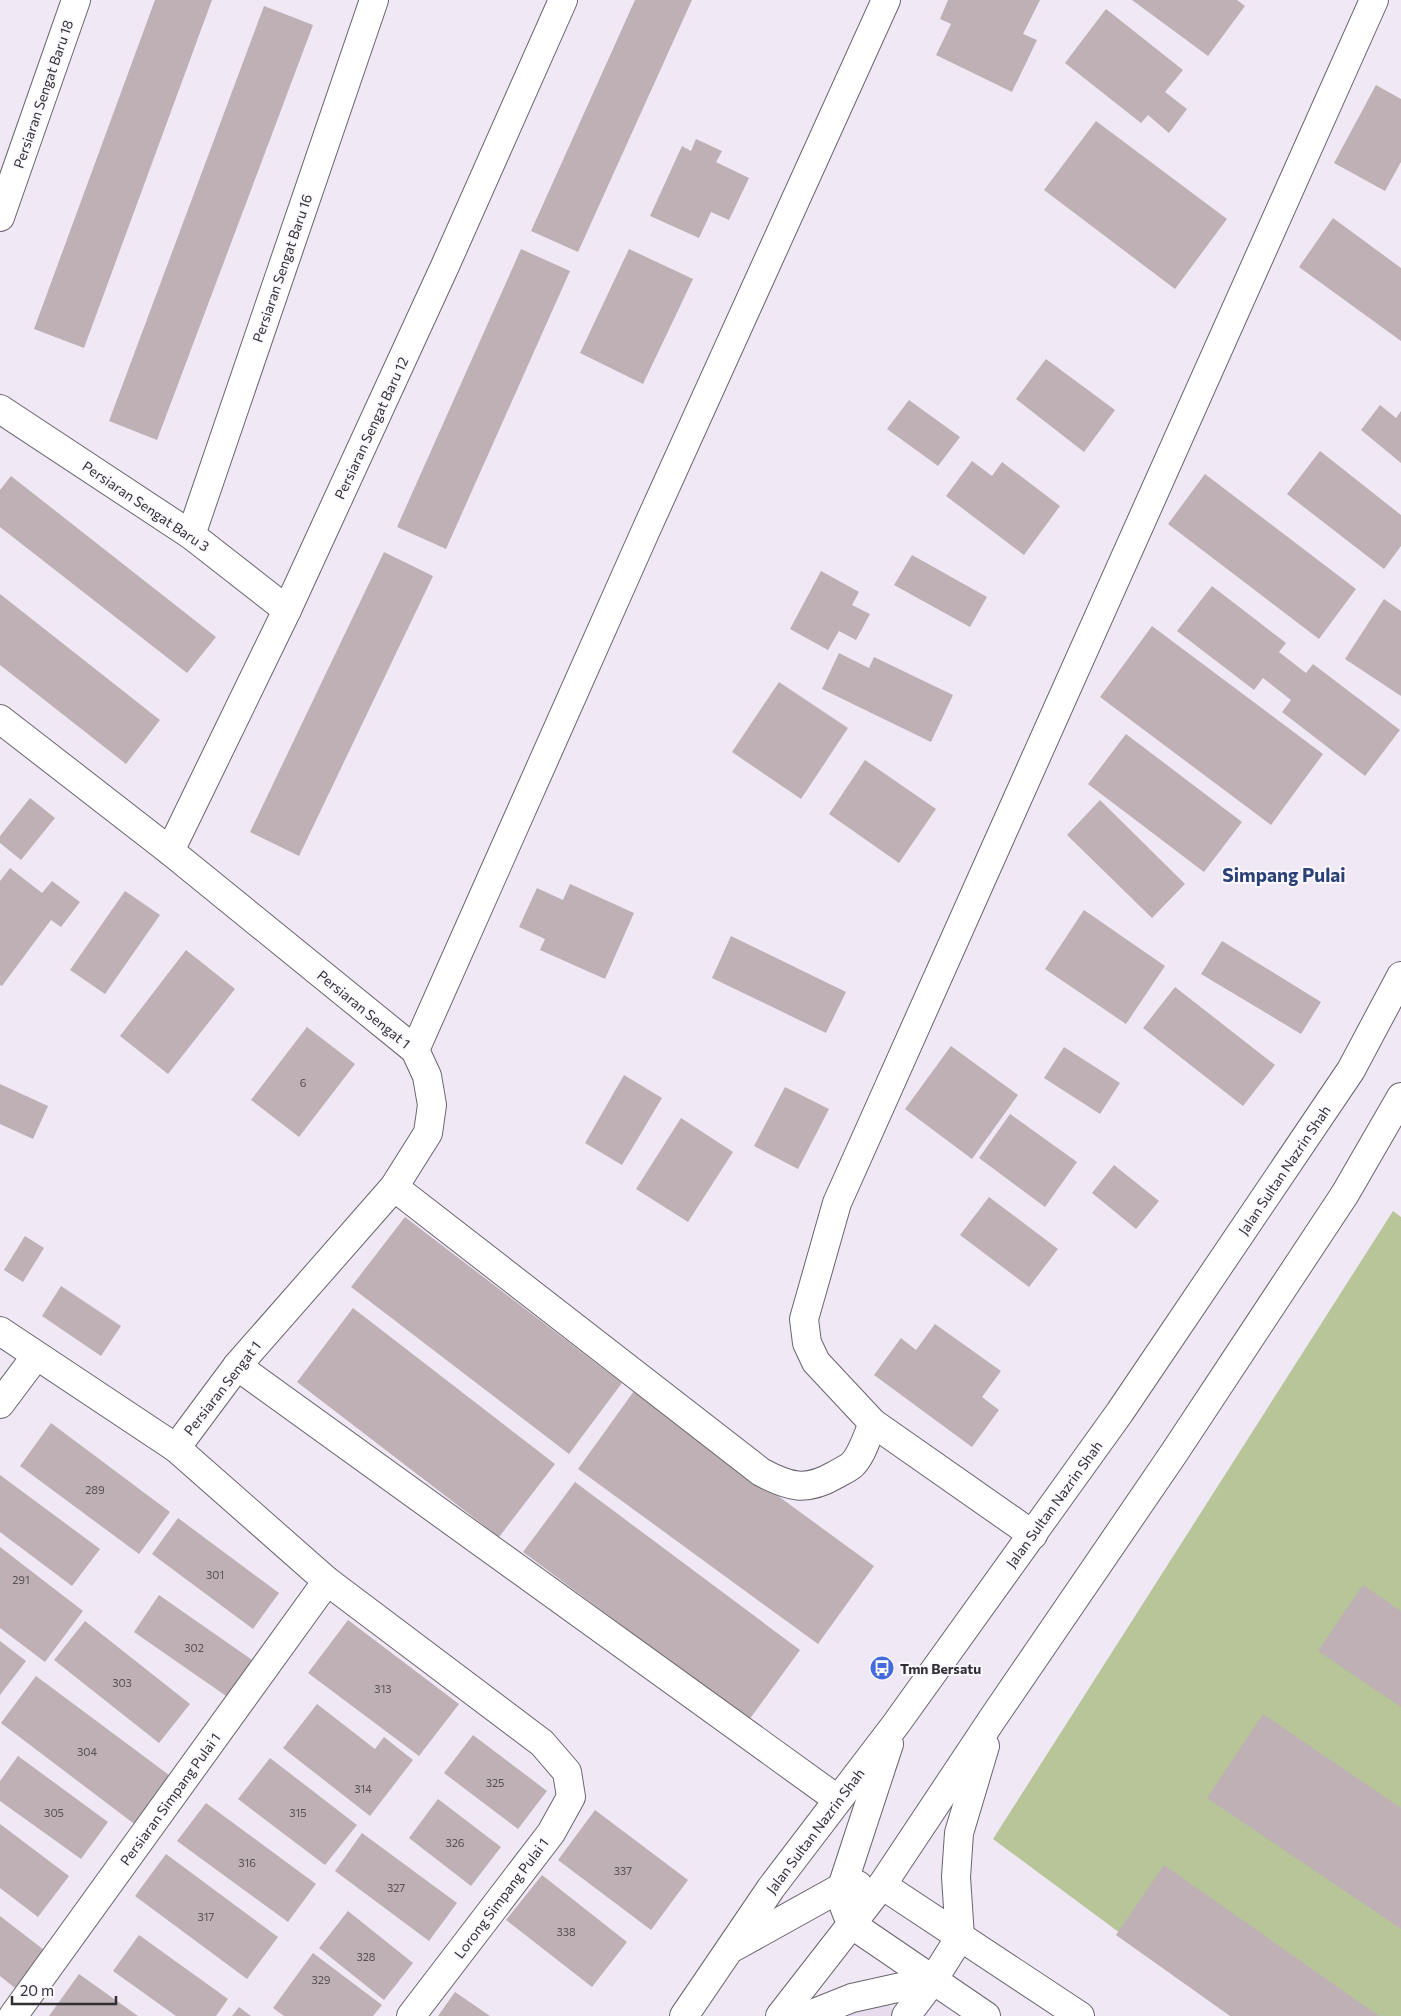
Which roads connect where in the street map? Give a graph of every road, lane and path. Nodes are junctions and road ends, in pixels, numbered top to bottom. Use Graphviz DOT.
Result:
graph roads {
  1 [pos="76,0"];
  2 [pos="374,0"];
  3 [pos="563,0"];
  4 [pos="886,0"];
  5 [pos="1374,0"];
  6 [pos="0,217"];
  7 [pos="0,409"];
  8 [pos="191,535"];
  9 [pos="287,610"];
  10 [pos="0,719"];
  11 [pos="170,851"];
  12 [pos="1401,976"];
  13 [pos="415,1050"];
  14 [pos="1401,1097"];
  15 [pos="394,1187"];
  16 [pos="0,1330"];
  17 [pos="36,1356"];
  18 [pos="236,1366"];
  19 [pos="0,1404"];
  20 [pos="873,1423"];
  21 [pos="176,1448"];
  22 [pos="1033,1535"];
  23 [pos="327,1582"];
  24 [pos="993,1718"];
  25 [pos="896,1724"];
  26 [pos="837,1800"];
  27 [pos="882,1885"];
  28 [pos="842,1887"];
  29 [pos="851,1924"];
  30 [pos="960,1937"];
  31 [pos="728,1950"];
  32 [pos="933,1980"];
  33 [pos="13,2016"];
  34 [pos="411,2016"];
  35 [pos="684,2016"];
  36 [pos="780,2016"];
  37 [pos="808,2016"];
  38 [pos="906,2016"];
  39 [pos="986,2016"];
  40 [pos="1080,2016"];
  1 -- 6 [label="main road, Persiaran Sengat Baru 18"];
  2 -- 8 [label="main road, Persiaran Sengat Baru 16"];
  3 -- 9 [label="main road, Persiaran Sengat Baru 12"];
  4 -- 13 [label="main road"];
  5 -- 20 [label="main road"];
  7 -- 8 [label="main road, Persiaran Sengat Baru 3"];
  8 -- 9 [label="main road, Persiaran Sengat Baru 3"];
  9 -- 11 [label="main road, Persiaran Sengat Baru 12"];
  10 -- 11 [label="main road, Persiaran Sengat 1"];
  11 -- 13 [label="main road, Persiaran Sengat 1"];
  12 -- 22 [label="main road, Jalan Sultan Nazrin Shah"];
  13 -- 15 [label="main road, Persiaran Sengat 1"];
  14 -- 24 [label="main road"];
  15 -- 18 [label="main road, Persiaran Sengat 1"];
  15 -- 20 [label="main road"];
  16 -- 17 [label="main road"];
  17 -- 19 [label="main road"];
  17 -- 21 [label="main road"];
  18 -- 21 [label="main road, Persiaran Sengat 1"];
  18 -- 26 [label="main road"];
  20 -- 22 [label="main road"];
  21 -- 23 [label="main road"];
  22 -- 25 [label="main road, Jalan Sultan Nazrin Shah"];
  23 -- 33 [label="main road, Persiaran Simpang Pulai 1"];
  23 -- 34 [label="main road, Lorong Simpang Pulai 1"];
  24 -- 27 [label="main road"];
  24 -- 30 [label="main road"];
  25 -- 26 [label="main road, Jalan Sultan Nazrin Shah"];
  25 -- 28 [label="main road"];
  26 -- 31 [label="main road, Jalan Sultan Nazrin Shah"];
  27 -- 28 [label="main road"];
  27 -- 29 [label="main road"];
  27 -- 30 [label="main road"];
  28 -- 29 [label="main road"];
  28 -- 31 [label="main road"];
  29 -- 32 [label="main road"];
  29 -- 36 [label="main road"];
  30 -- 32 [label="main road"];
  30 -- 40 [label="main road"];
  31 -- 35 [label="main road, Jalan Sultan Nazrin Shah"];
  32 -- 37 [label="main road"];
  32 -- 38 [label="main road"];
  32 -- 39 [label="main road"];
}
